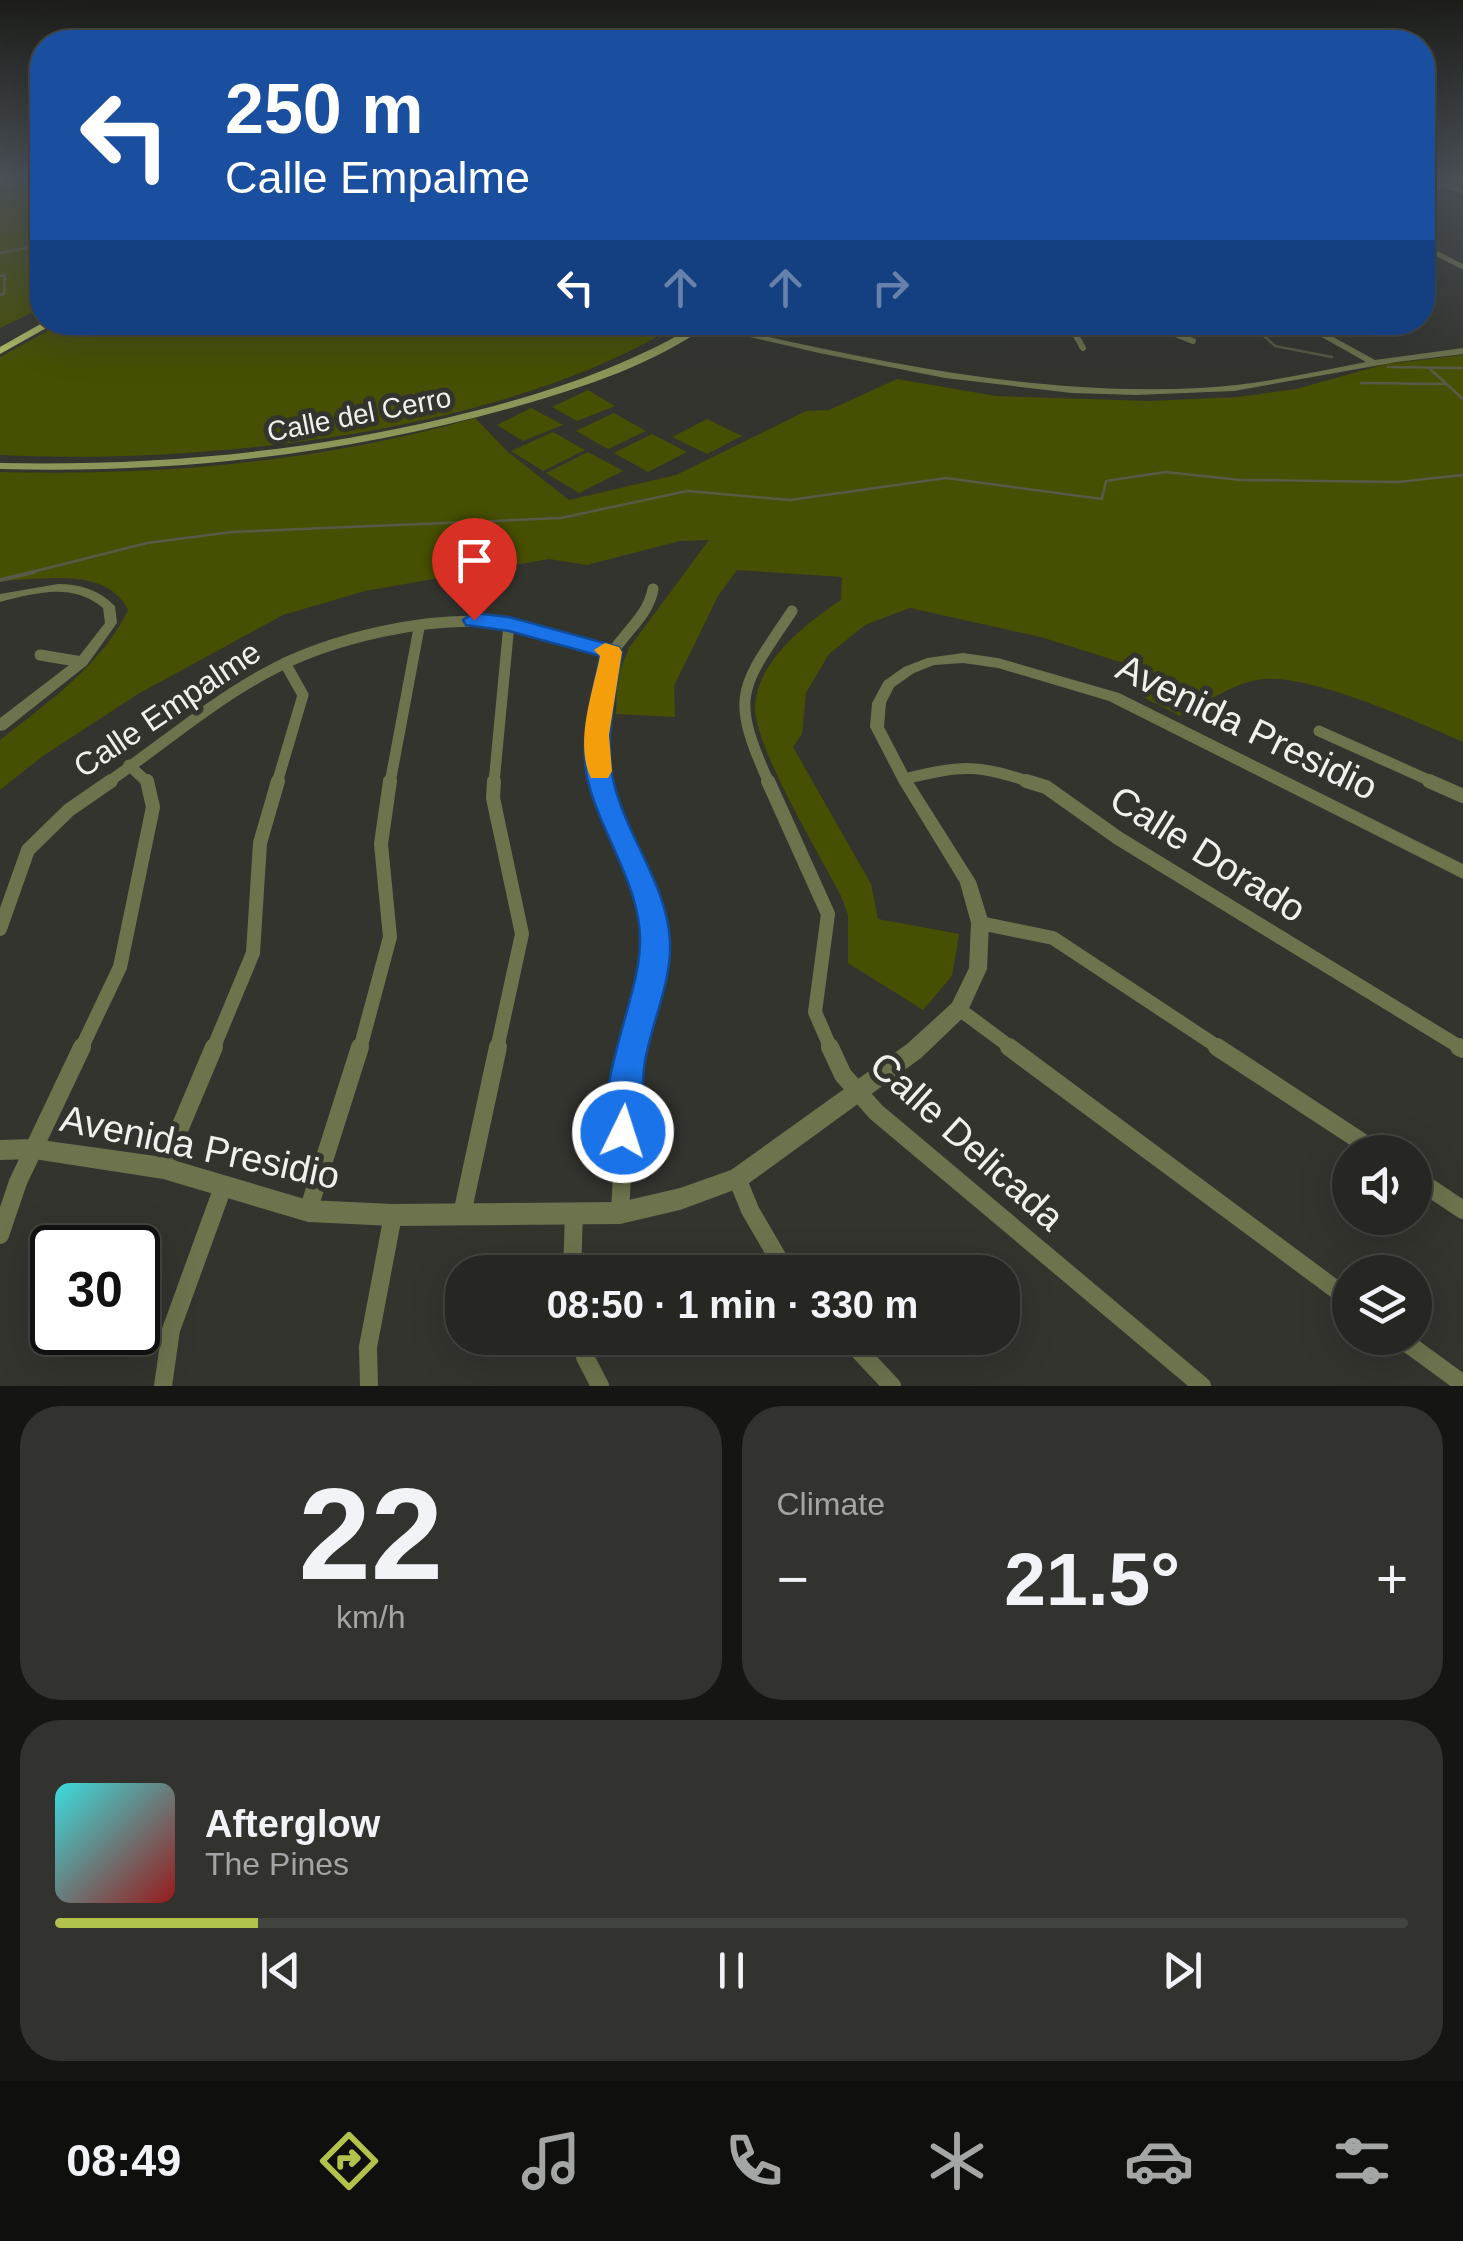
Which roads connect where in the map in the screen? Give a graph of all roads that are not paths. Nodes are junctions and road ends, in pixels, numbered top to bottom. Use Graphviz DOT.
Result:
graph roads {
  1 [pos="1435,252"];
  2 [pos="1463,266"];
  3 [pos="30,325"];
  4 [pos="30,334"];
  5 [pos="679,335"];
  6 [pos="754,335"];
  7 [pos="1076,335"];
  8 [pos="1179,335"];
  9 [pos="1323,335"];
  10 [pos="0,341"];
  11 [pos="1193,341"];
  12 [pos="1083,348"];
  13 [pos="1463,350"];
  14 [pos="0,351"];
  15 [pos="1372,362"];
  16 [pos="0,462"];
  17 [pos="653,589"];
  18 [pos="0,598"];
  19 [pos="792,611"];
  20 [pos="509,624"];
  21 [pos="419,628"];
  22 [pos="612,652"];
  23 [pos="40,655"];
  24 [pos="82,662"];
  25 [pos="285,663"];
  26 [pos="0,726"];
  27 [pos="1320,731"];
  28 [pos="129,765"];
  29 [pos="904,778"];
  30 [pos="1463,796"];
  31 [pos="1463,872"];
  32 [pos="980,923"];
  33 [pos="0,929"];
  34 [pos="959,1009"];
  35 [pos="1463,1049"];
  36 [pos="859,1094"];
  37 [pos="1351,1135"];
  38 [pos="34,1148"];
  39 [pos="0,1150"];
  40 [pos="163,1168"];
  41 [pos="737,1178"];
  42 [pos="224,1187"];
  43 [pos="1432,1189"];
  44 [pos="1463,1210"];
  45 [pos="308,1212"];
  46 [pos="620,1213"];
  47 [pos="462,1214"];
  48 [pos="574,1214"];
  49 [pos="393,1215"];
  50 [pos="0,1236"];
  51 [pos="573,1255"];
  52 [pos="776,1255"];
  53 [pos="1332,1287"];
  54 [pos="585,1355"];
  55 [pos="863,1355"];
  56 [pos="1423,1355"];
  57 [pos="1463,1384"];
  58 [pos="163,1386"];
  59 [pos="370,1386"];
  60 [pos="600,1386"];
  61 [pos="892,1386"];
  62 [pos="1202,1386"];
  1 -- 2 [label="street"];
  3 -- 10 [label="highway"];
  4 -- 14 [label="highway"];
  5 -- 16 [label="main road, Calle del Cerro"];
  6 -- 15 [label="street"];
  7 -- 12 [label="street"];
  8 -- 11 [label="street"];
  9 -- 15 [label="street"];
  13 -- 15 [label="street"];
  17 -- 22 [label="street"];
  18 -- 24 [label="street"];
  19 -- 36 [label="street, Calle Delicada"];
  20 -- 21 [label="street, Calle Empalme"];
  20 -- 22 [label="street, Calle Empalme"];
  20 -- 47 [label="street"];
  21 -- 25 [label="street, Calle Empalme"];
  21 -- 45 [label="street"];
  22 -- 46 [label="street"];
  23 -- 24 [label="street"];
  24 -- 26 [label="street"];
  25 -- 28 [label="street, Calle Empalme"];
  25 -- 40 [label="street"];
  27 -- 30 [label="street"];
  28 -- 33 [label="street, Calle Empalme"];
  28 -- 38 [label="street"];
  29 -- 31 [label="street, Avenida Presidio"];
  29 -- 32 [label="street, Avenida Presidio"];
  29 -- 35 [label="street, Calle Dorado"];
  32 -- 34 [label="street, Avenida Presidio"];
  32 -- 37 [label="street"];
  34 -- 36 [label="street, Avenida Presidio"];
  34 -- 53 [label="street"];
  36 -- 41 [label="street, Avenida Presidio"];
  36 -- 62 [label="street, Calle Delicada"];
  38 -- 39 [label="street, Avenida Presidio"];
  38 -- 40 [label="street, Avenida Presidio"];
  38 -- 50 [label="street"];
  40 -- 42 [label="street, Avenida Presidio"];
  41 -- 46 [label="street, Avenida Presidio"];
  41 -- 52 [label="street"];
  42 -- 45 [label="street, Avenida Presidio"];
  42 -- 58 [label="street"];
  43 -- 44 [label="street"];
  45 -- 49 [label="street, Avenida Presidio"];
  46 -- 48 [label="street, Avenida Presidio"];
  47 -- 48 [label="street, Avenida Presidio"];
  47 -- 49 [label="street, Avenida Presidio"];
  48 -- 51 [label="street"];
  49 -- 59 [label="street"];
  54 -- 60 [label="street"];
  55 -- 61 [label="street"];
  56 -- 57 [label="street"];
}
